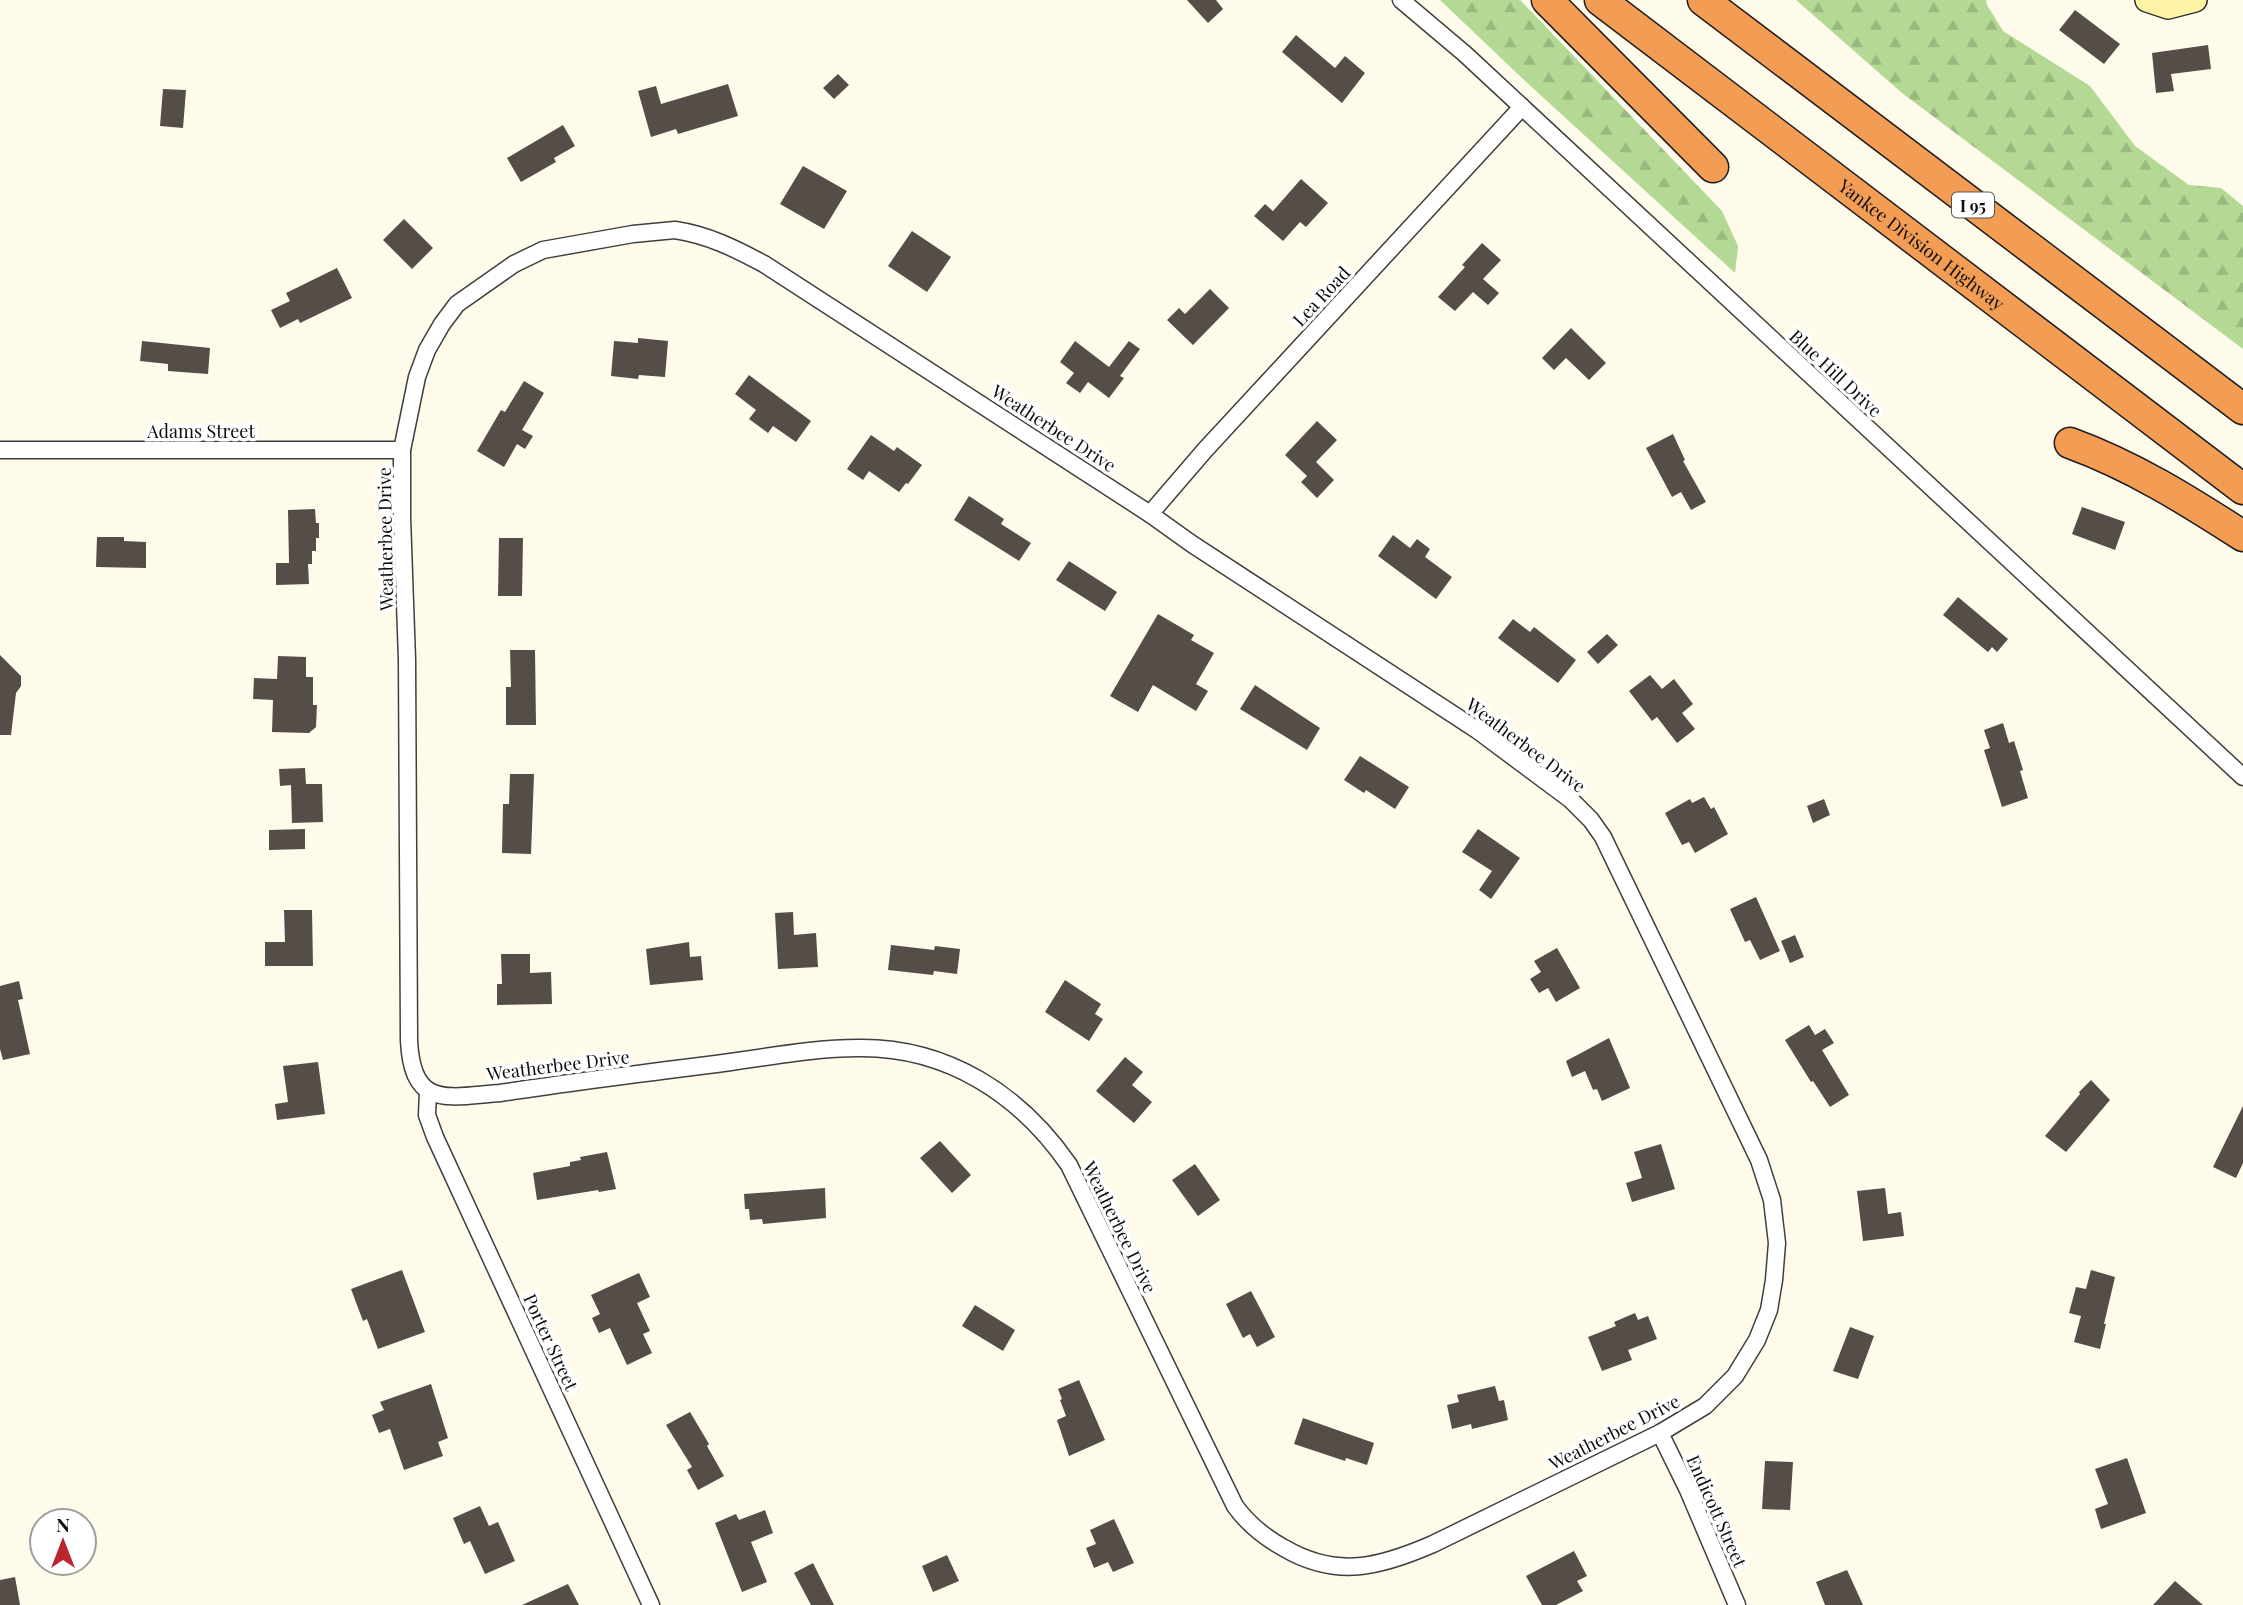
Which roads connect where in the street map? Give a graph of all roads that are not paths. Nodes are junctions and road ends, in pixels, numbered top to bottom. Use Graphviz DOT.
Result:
graph roads {
  1 [pos="1401,0"];
  2 [pos="1547,0"];
  3 [pos="1600,0"];
  4 [pos="1703,0"];
  5 [pos="2147,0"];
  6 [pos="2194,0"];
  7 [pos="1522,107"];
  8 [pos="1713,167"];
  9 [pos="2243,410"];
  10 [pos="2070,443"];
  11 [pos="0,450"];
  12 [pos="402,450"];
  13 [pos="2243,489"];
  14 [pos="1150,514"];
  15 [pos="2243,537"];
  16 [pos="2243,777"];
  17 [pos="428,1091"];
  18 [pos="1660,1433"];
  19 [pos="652,1605"];
  20 [pos="1737,1605"];
  1 -- 7 [label="street, Blue Hill Drive"];
  2 -- 8 [label="highway"];
  3 -- 13 [label="highway, Yankee Division Highway"];
  4 -- 9 [label="highway, I 95"];
  5 -- 6 [label="street"];
  7 -- 14 [label="street, Lea Road"];
  7 -- 16 [label="street, Blue Hill Drive"];
  10 -- 15 [label="highway"];
  11 -- 12 [label="street, Adams Street"];
  12 -- 14 [label="street, Weatherbee Drive"];
  12 -- 17 [label="street, Weatherbee Drive"];
  14 -- 18 [label="street, Weatherbee Drive"];
  17 -- 18 [label="street, Weatherbee Drive"];
  17 -- 19 [label="street, Porter Street"];
  18 -- 20 [label="street, Endicott Street"];
}
